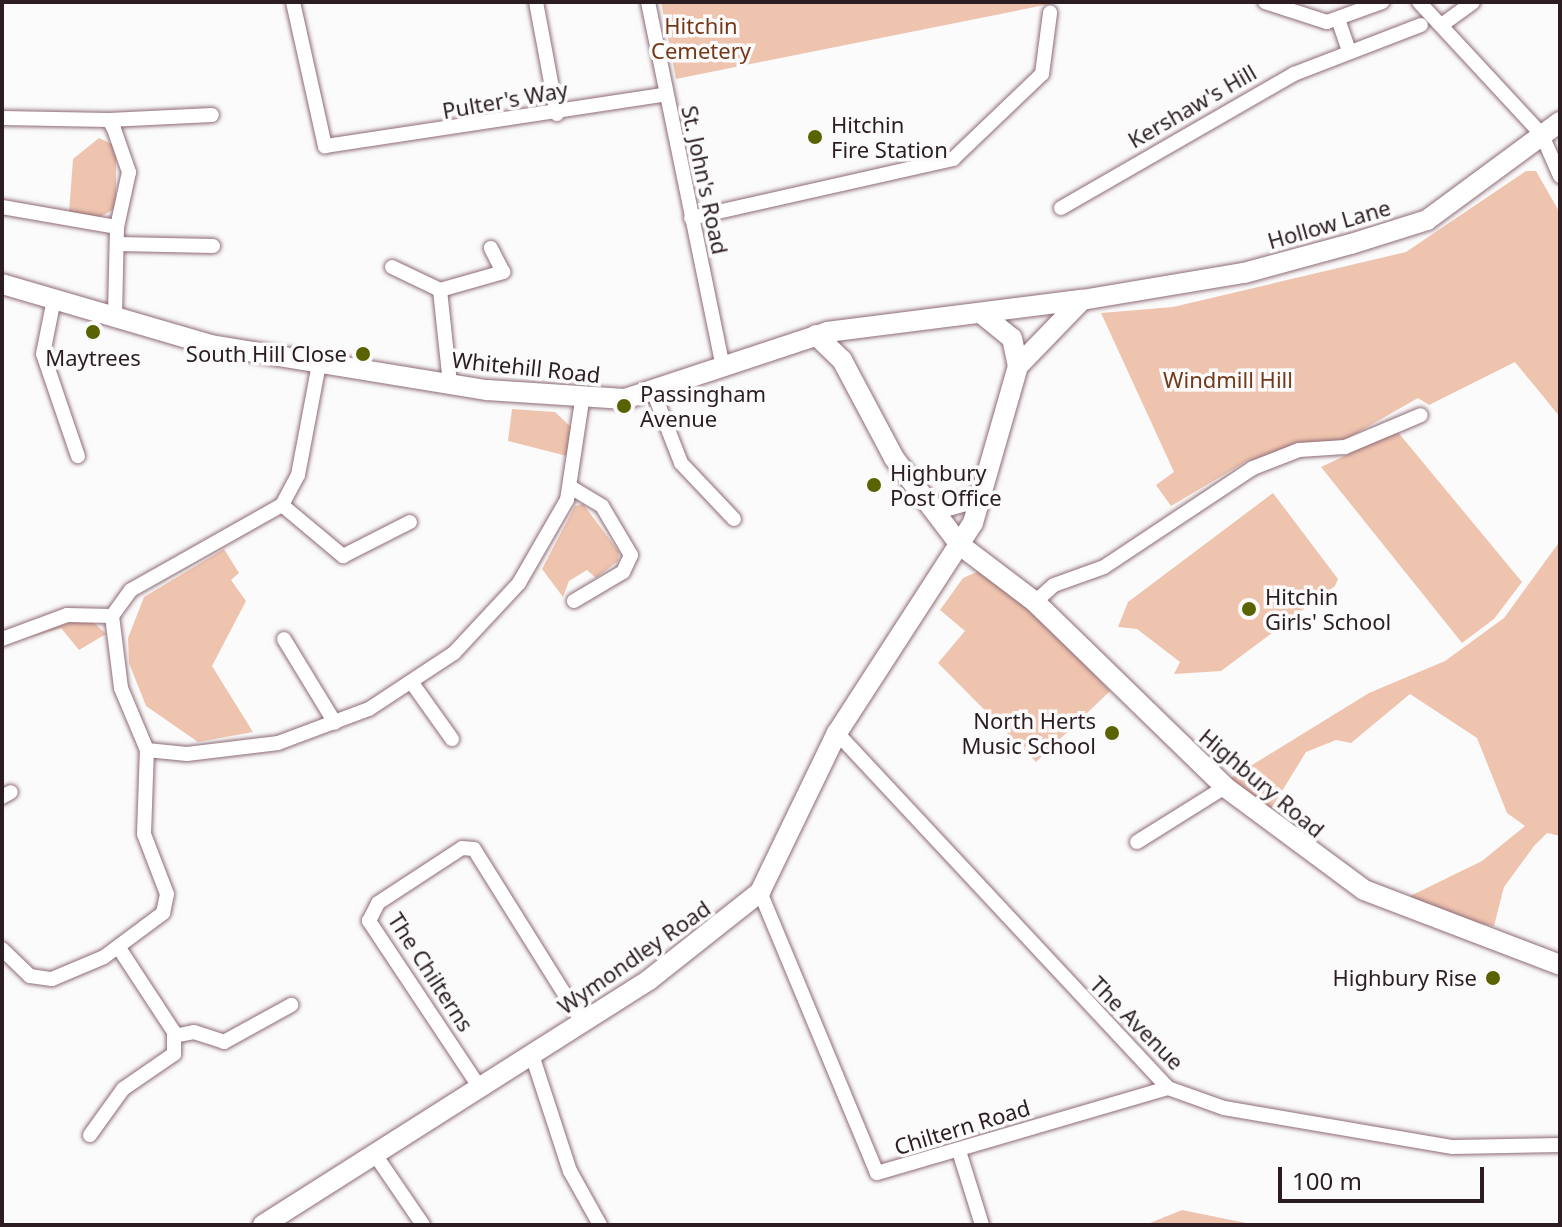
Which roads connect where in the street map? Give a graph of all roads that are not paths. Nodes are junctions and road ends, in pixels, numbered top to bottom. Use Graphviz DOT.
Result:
graph roads {
  1 [pos="293,2"];
  2 [pos="536,2"];
  3 [pos="648,2"];
  4 [pos="1265,2"];
  5 [pos="1382,2"];
  6 [pos="1419,2"];
  7 [pos="1473,2"];
  8 [pos="1050,13"];
  9 [pos="1338,19"];
  10 [pos="1443,24"];
  11 [pos="1421,25"];
  12 [pos="1349,51"];
  13 [pos="664,95"];
  14 [pos="557,114"];
  15 [pos="212,115"];
  16 [pos="2,118"];
  17 [pos="109,120"];
  18 [pos="1560,122"];
  19 [pos="1542,135"];
  20 [pos="1560,176"];
  21 [pos="2,207"];
  22 [pos="1061,208"];
  23 [pos="691,218"];
  24 [pos="117,227"];
  25 [pos="118,244"];
  26 [pos="213,246"];
  27 [pos="491,248"];
  28 [pos="392,267"];
  29 [pos="2,284"];
  30 [pos="440,290"];
  31 [pos="54,299"];
  32 [pos="1043,300"];
  33 [pos="1082,300"];
  34 [pos="982,314"];
  35 [pos="115,318"];
  36 [pos="856,331"];
  37 [pos="816,335"];
  38 [pos="842,360"];
  39 [pos="319,364"];
  40 [pos="723,366"];
  41 [pos="1018,366"];
  42 [pos="450,384"];
  43 [pos="653,391"];
  44 [pos="582,401"];
  45 [pos="1421,415"];
  46 [pos="78,456"];
  47 [pos="572,488"];
  48 [pos="983,496"];
  49 [pos="282,505"];
  50 [pos="934,510"];
  51 [pos="734,519"];
  52 [pos="410,522"];
  53 [pos="973,523"];
  54 [pos="960,545"];
  55 [pos="982,559"];
  56 [pos="949,564"];
  57 [pos="574,601"];
  58 [pos="1035,602"];
  59 [pos="112,616"];
  60 [pos="2,639"];
  61 [pos="284,639"];
  62 [pos="412,683"];
  63 [pos="335,723"];
  64 [pos="837,733"];
  65 [pos="452,739"];
  66 [pos="147,750"];
  67 [pos="1225,787"];
  68 [pos="1137,842"];
  69 [pos="760,892"];
  70 [pos="119,948"];
  71 [pos="2,949"];
  72 [pos="1560,965"];
  73 [pos="291,1005"];
  74 [pos="265,1022"];
  75 [pos="582,1022"];
  76 [pos="174,1036"];
  77 [pos="275,1036"];
  78 [pos="532,1055"];
  79 [pos="480,1088"];
  80 [pos="1168,1088"];
  81 [pos="90,1135"];
  82 [pos="1560,1145"];
  83 [pos="959,1151"];
  84 [pos="376,1156"];
  85 [pos="263,1225"];
  86 [pos="423,1225"];
  87 [pos="600,1225"];
  88 [pos="982,1225"];
  1 -- 14 [label="street, Pulter's Way"];
  2 -- 14 [label="street"];
  3 -- 13 [label="street, St. John's Road"];
  4 -- 9 [label="street"];
  5 -- 9 [label="street"];
  6 -- 10 [label="street"];
  7 -- 10 [label="street"];
  8 -- 23 [label="street"];
  9 -- 12 [label="street"];
  10 -- 19 [label="street"];
  11 -- 12 [label="street, Kershaw's Hill"];
  12 -- 22 [label="street, Kershaw's Hill"];
  13 -- 14 [label="street, Pulter's Way"];
  13 -- 23 [label="street, St. John's Road"];
  15 -- 17 [label="street"];
  16 -- 17 [label="street"];
  17 -- 24 [label="street"];
  18 -- 19 [label="street, Hollow Lane"];
  19 -- 20 [label="street"];
  19 -- 33 [label="street, Hollow Lane"];
  21 -- 24 [label="street"];
  23 -- 40 [label="street, St. John's Road"];
  24 -- 25 [label="street"];
  25 -- 26 [label="street"];
  25 -- 35 [label="street"];
  27 -- 30 [label="street"];
  28 -- 30 [label="street"];
  29 -- 31 [label="street, Whitehill Road"];
  30 -- 42 [label="street"];
  31 -- 35 [label="street, Whitehill Road"];
  31 -- 46 [label="street"];
  32 -- 33 [label="street, Hollow Lane"];
  32 -- 34 [label="street, Whitehill Road"];
  33 -- 41 [label="street"];
  34 -- 36 [label="street, Whitehill Road"];
  34 -- 41 [label="street"];
  35 -- 39 [label="street, Whitehill Road"];
  36 -- 37 [label="street, Whitehill Road"];
  36 -- 38 [label="street"];
  37 -- 38 [label="street"];
  37 -- 40 [label="street, Whitehill Road"];
  38 -- 50 [label="street"];
  39 -- 42 [label="street, Whitehill Road"];
  39 -- 49 [label="street"];
  40 -- 43 [label="street, Whitehill Road"];
  41 -- 48 [label="street"];
  42 -- 44 [label="street, Whitehill Road"];
  43 -- 44 [label="street, Whitehill Road"];
  43 -- 51 [label="street"];
  44 -- 47 [label="street"];
  45 -- 58 [label="street"];
  47 -- 57 [label="street"];
  47 -- 62 [label="street"];
  48 -- 50 [label="street"];
  48 -- 53 [label="street, Wymondley Road"];
  49 -- 52 [label="street"];
  49 -- 59 [label="street"];
  50 -- 54 [label="street"];
  53 -- 54 [label="street, Wymondley Road"];
  53 -- 55 [label="street"];
  54 -- 55 [label="street, Highbury Road"];
  54 -- 56 [label="street, Wymondley Road"];
  55 -- 56 [label="street"];
  55 -- 58 [label="street, Highbury Road"];
  56 -- 64 [label="street, Wymondley Road"];
  58 -- 67 [label="street, Highbury Road"];
  59 -- 60 [label="street"];
  59 -- 66 [label="street"];
  61 -- 63 [label="street"];
  62 -- 63 [label="street"];
  62 -- 65 [label="street"];
  63 -- 66 [label="street"];
  64 -- 69 [label="street, Wymondley Road"];
  64 -- 80 [label="street, The Avenue"];
  66 -- 70 [label="street"];
  67 -- 68 [label="street"];
  67 -- 72 [label="street, Highbury Road"];
  69 -- 75 [label="street, Wymondley Road"];
  69 -- 83 [label="street, Chiltern Road"];
  70 -- 71 [label="street"];
  70 -- 76 [label="street"];
  73 -- 74 [label="street"];
  74 -- 76 [label="street"];
  74 -- 77 [label="street"];
  75 -- 78 [label="street, Wymondley Road"];
  75 -- 79 [label="street, The Chilterns"];
  76 -- 81 [label="street"];
  78 -- 79 [label="street, Wymondley Road"];
  78 -- 87 [label="street"];
  79 -- 84 [label="street, Wymondley Road"];
  80 -- 82 [label="street, The Avenue"];
  80 -- 83 [label="street, Chiltern Road"];
  83 -- 88 [label="street"];
  84 -- 85 [label="street, Wymondley Road"];
  84 -- 86 [label="street"];
}
